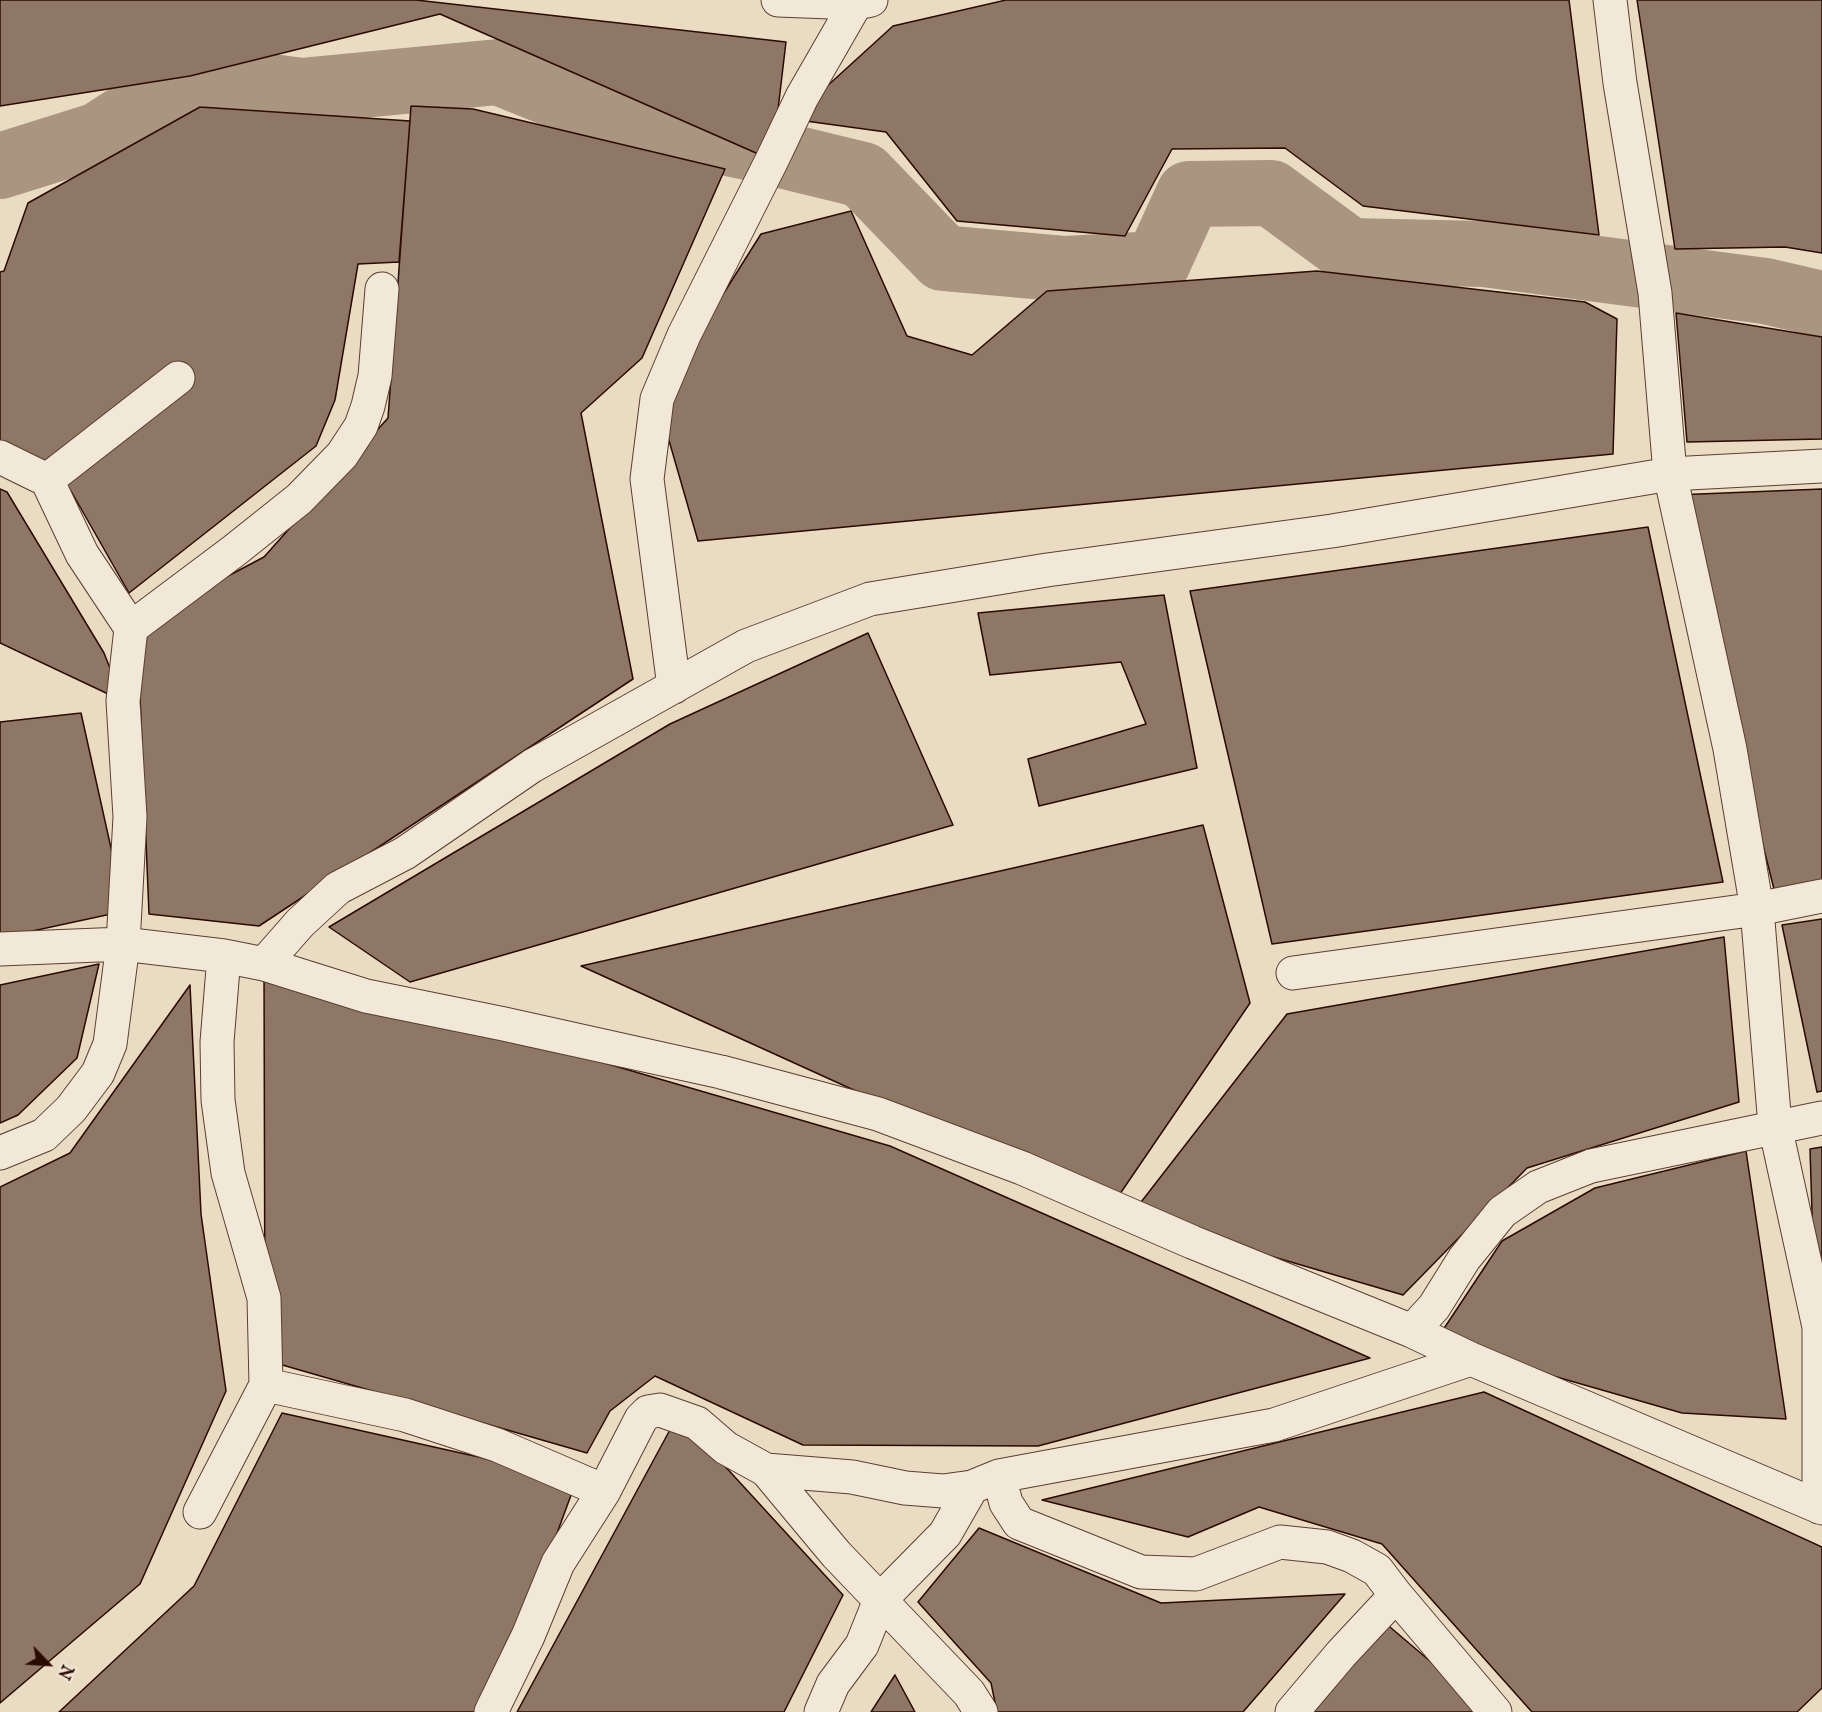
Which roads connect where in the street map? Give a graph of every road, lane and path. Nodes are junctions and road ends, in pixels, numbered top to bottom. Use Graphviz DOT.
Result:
graph roads {
  1 [pos="778,0"];
  2 [pos="1610,0"];
  3 [pos="864,2"];
  4 [pos="382,289"];
  5 [pos="178,378"];
  6 [pos="0,457"];
  7 [pos="1822,466"];
  8 [pos="1670,474"];
  9 [pos="47,480"];
  10 [pos="131,628"];
  11 [pos="674,687"];
  12 [pos="1822,896"];
  13 [pos="1757,909"];
  14 [pos="123,944"];
  15 [pos="0,949"];
  16 [pos="224,956"];
  17 [pos="264,964"];
  18 [pos="1293,973"];
  19 [pos="1822,1118"];
  20 [pos="1775,1126"];
  21 [pos="0,1153"];
  22 [pos="1820,1327"];
  23 [pos="1413,1331"];
  24 [pos="1471,1359"];
  25 [pos="266,1385"];
  26 [pos="766,1470"];
  27 [pos="986,1482"];
  28 [pos="604,1491"];
  29 [pos="1821,1508"];
  30 [pos="200,1512"];
  31 [pos="1396,1595"];
  32 [pos="880,1600"];
  33 [pos="491,1712"];
  34 [pos="821,1712"];
  35 [pos="981,1712"];
  36 [pos="1292,1712"];
  37 [pos="1495,1712"];
  1 -- 3 [label="street"];
  2 -- 8 [label="street"];
  3 -- 11 [label="street"];
  4 -- 10 [label="street"];
  5 -- 9 [label="street"];
  6 -- 9 [label="street"];
  7 -- 8 [label="street"];
  8 -- 11 [label="street"];
  8 -- 13 [label="street"];
  9 -- 10 [label="street"];
  10 -- 14 [label="street"];
  11 -- 17 [label="street"];
  12 -- 13 [label="street"];
  13 -- 18 [label="street"];
  13 -- 20 [label="street"];
  14 -- 15 [label="street"];
  14 -- 16 [label="street"];
  14 -- 21 [label="street"];
  16 -- 17 [label="street"];
  16 -- 25 [label="street"];
  17 -- 23 [label="street"];
  19 -- 20 [label="street"];
  20 -- 22 [label="street"];
  20 -- 23 [label="street"];
  22 -- 29 [label="street"];
  23 -- 24 [label="street"];
  24 -- 27 [label="street"];
  24 -- 29 [label="street"];
  25 -- 28 [label="street"];
  25 -- 30 [label="street"];
  26 -- 27 [label="street"];
  26 -- 28 [label="street"];
  26 -- 32 [label="street"];
  27 -- 31 [label="street"];
  27 -- 32 [label="street"];
  28 -- 33 [label="street"];
  31 -- 36 [label="street"];
  31 -- 37 [label="street"];
  32 -- 34 [label="street"];
  32 -- 35 [label="street"];
}
